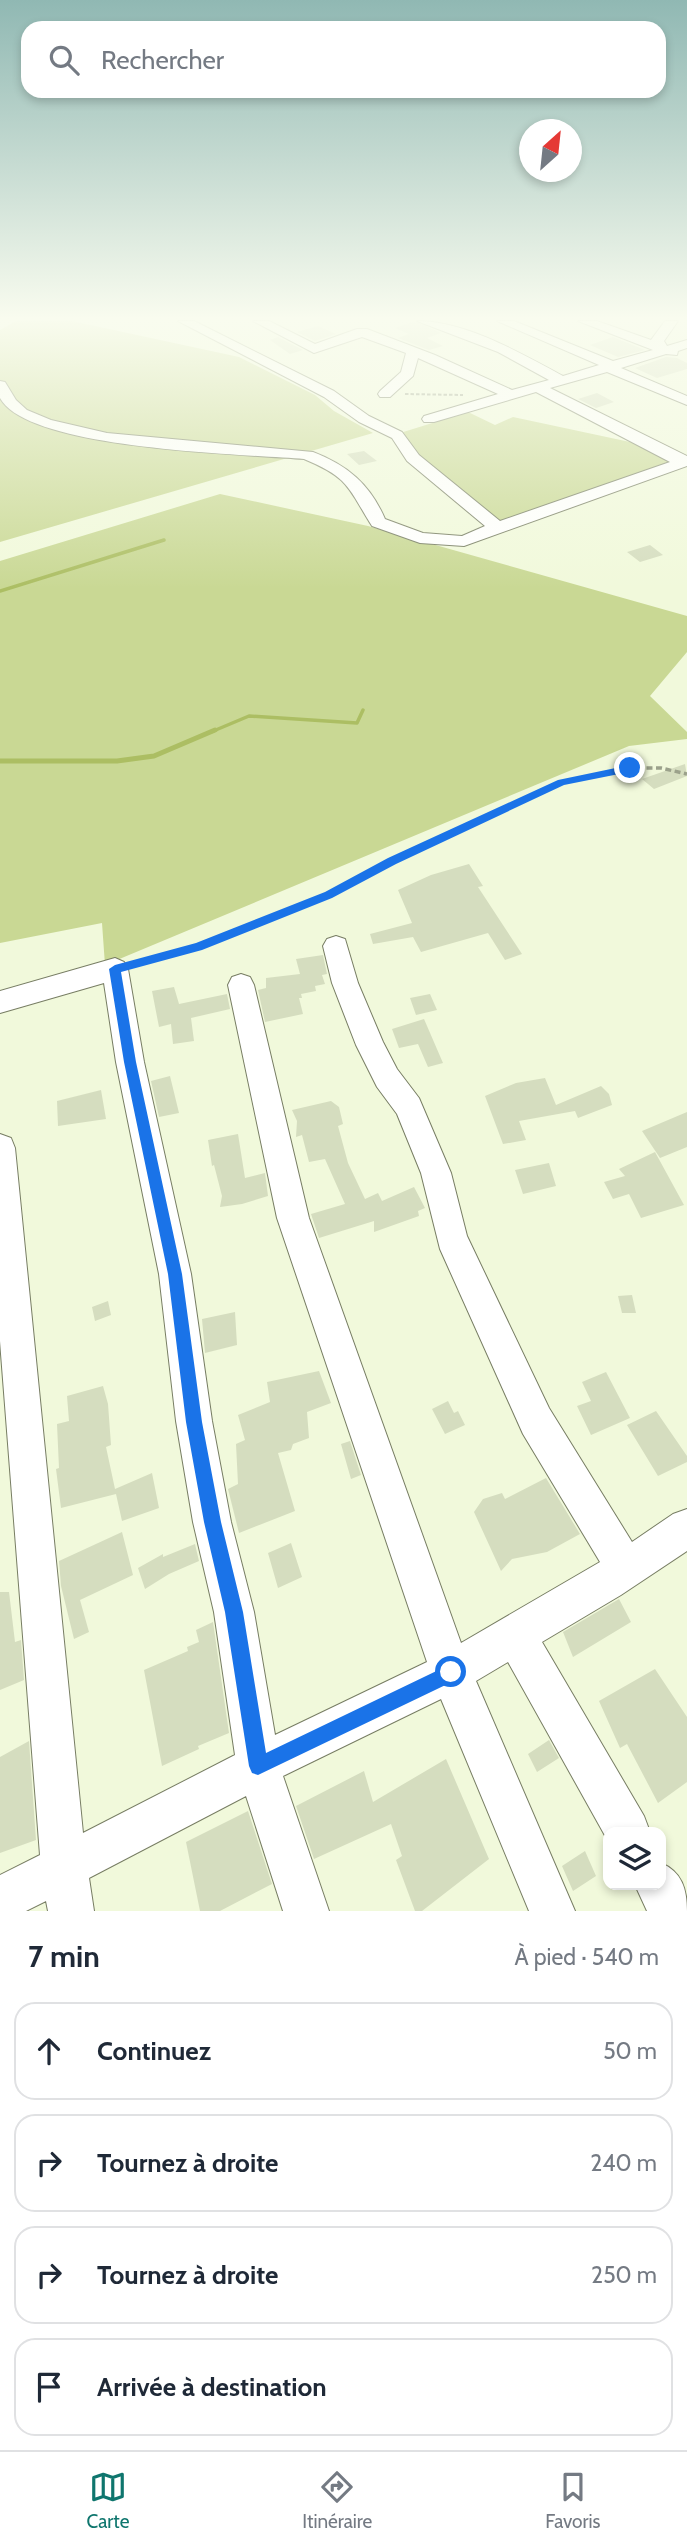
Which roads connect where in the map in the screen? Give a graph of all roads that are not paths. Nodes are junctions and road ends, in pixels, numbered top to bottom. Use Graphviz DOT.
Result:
graph roads {
  1 [pos="19,410"];
  2 [pos="352,410"];
  3 [pos="461,410"];
  4 [pos="583,410"];
  5 [pos="429,419"];
  6 [pos="685,462"];
  7 [pos="497,527"];
  8 [pos="336,946"];
  9 [pos="241,985"];
  10 [pos="0,1002"];
  11 [pos="0,1149"];
  12 [pos="687,1528"];
  13 [pos="626,1568"];
  14 [pos="514,1635"];
  15 [pos="451,1672"];
  16 [pos="258,1766"];
  17 [pos="625,1827"];
  18 [pos="64,1867"];
  19 [pos="661,1890"];
  20 [pos="0,1900"];
  21 [pos="71,1911"];
  22 [pos="306,1911"];
  23 [pos="552,1911"];
  24 [pos="673,1911"];
  1 -- 7 [label="street"];
  2 -- 7 [label="street"];
  3 -- 5 [label="street"];
  4 -- 6 [label="street"];
  6 -- 7 [label="street"];
  8 -- 13 [label="street"];
  9 -- 15 [label="street"];
  10 -- 16 [label="street"];
  11 -- 18 [label="street"];
  12 -- 13 [label="street"];
  13 -- 14 [label="street"];
  14 -- 15 [label="street"];
  14 -- 17 [label="street"];
  15 -- 16 [label="street"];
  15 -- 23 [label="street"];
  16 -- 18 [label="street"];
  16 -- 22 [label="street"];
  18 -- 20 [label="street"];
  18 -- 21 [label="street"];
  19 -- 24 [label="street"];
}
